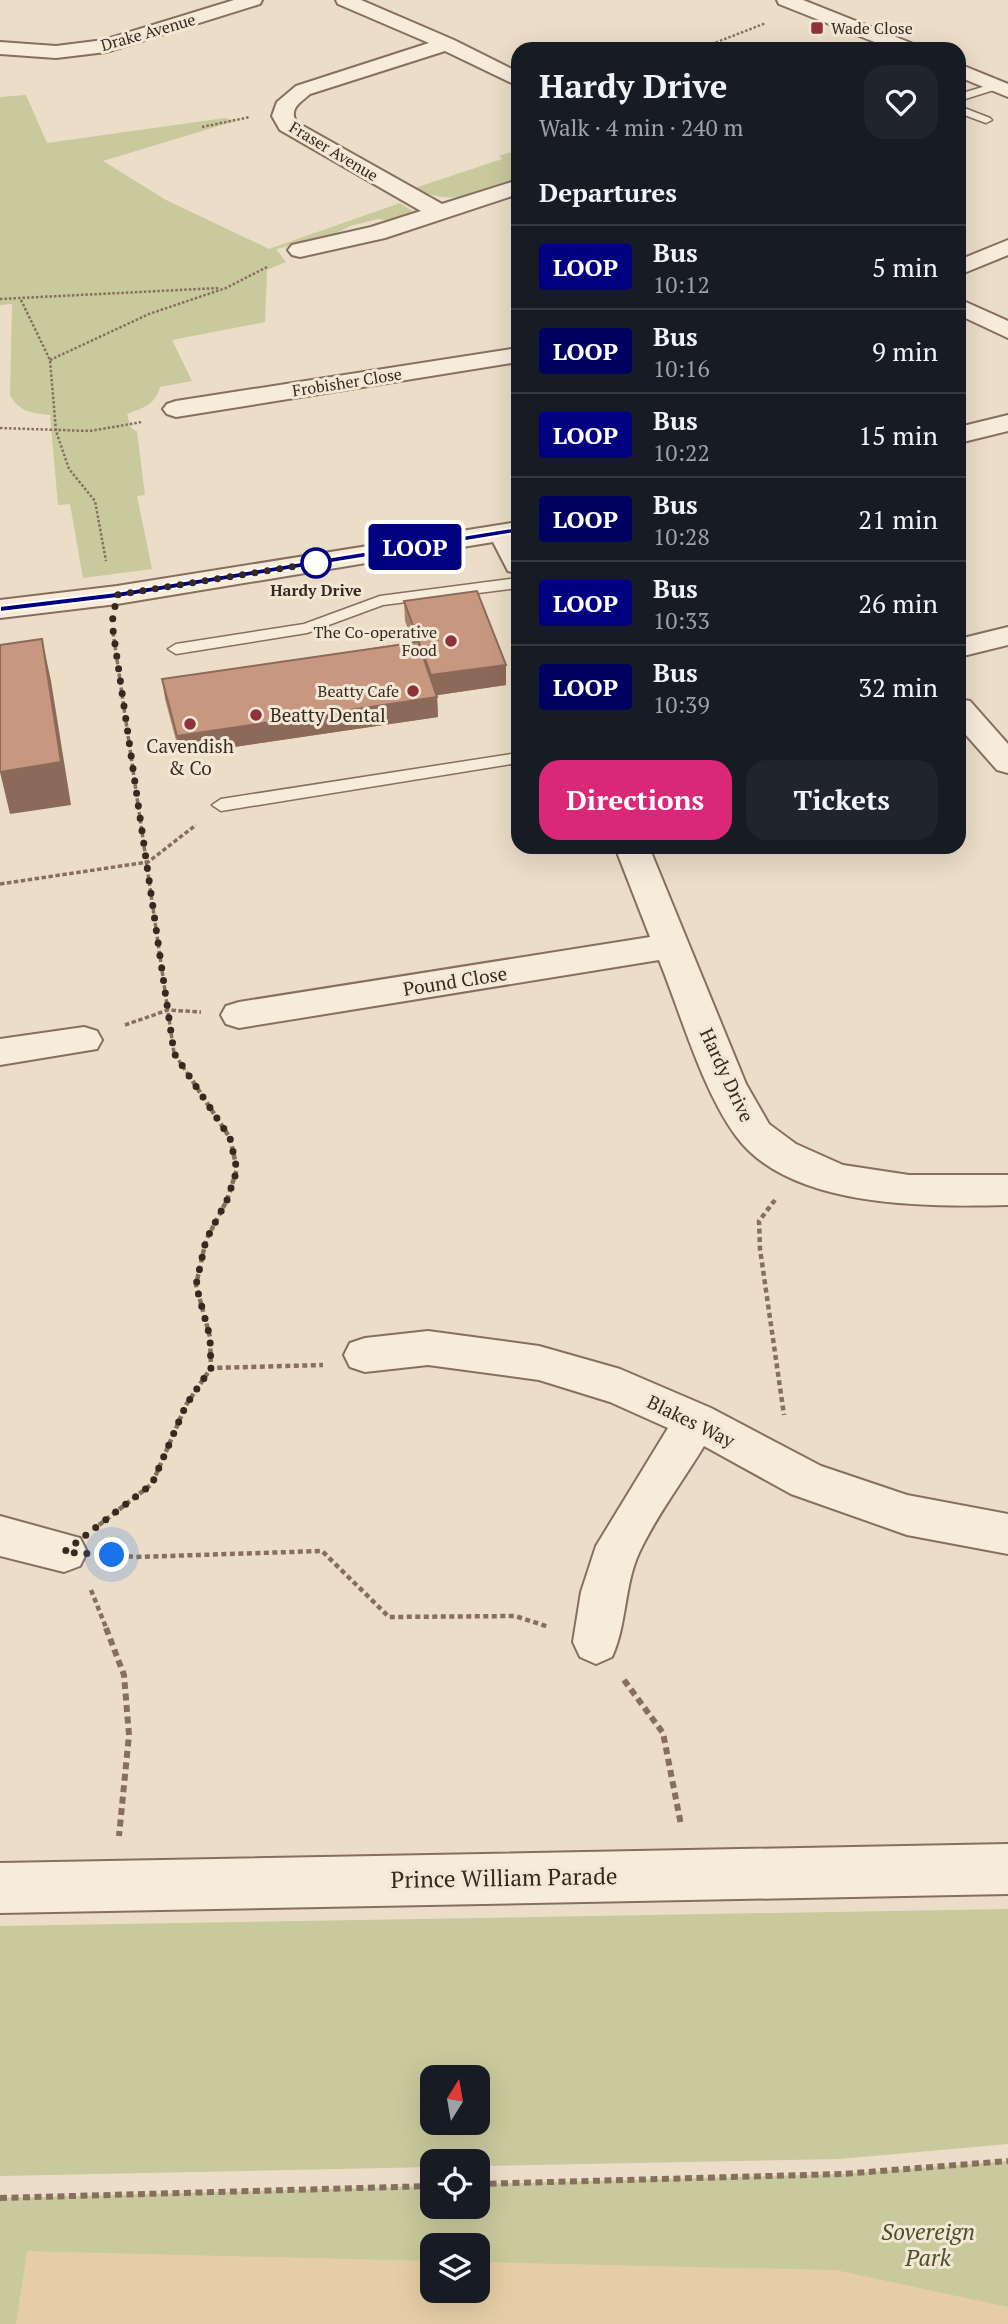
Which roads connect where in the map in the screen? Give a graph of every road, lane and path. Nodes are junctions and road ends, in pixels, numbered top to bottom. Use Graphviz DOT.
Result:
graph roads {
  1 [pos="253,0"];
  2 [pos="345,0"];
  3 [pos="786,0"];
  4 [pos="826,0"];
  5 [pos="806,7"];
  6 [pos="717,42"];
  7 [pos="892,42"];
  8 [pos="447,44"];
  9 [pos="0,48"];
  10 [pos="966,73"];
  11 [pos="511,76"];
  12 [pos="1002,88"];
  13 [pos="966,96"];
  14 [pos="966,112"];
  15 [pos="282,116"];
  16 [pos="986,120"];
  17 [pos="202,127"];
  18 [pos="511,189"];
  19 [pos="441,213"];
  20 [pos="1008,247"];
  21 [pos="300,250"];
  22 [pos="966,265"];
  23 [pos="226,288"];
  24 [pos="0,299"];
  25 [pos="21,300"];
  26 [pos="966,310"];
  27 [pos="1008,331"];
  28 [pos="511,356"];
  29 [pos="50,360"];
  30 [pos="176,409"];
  31 [pos="1008,423"];
  32 [pos="0,428"];
  33 [pos="56,431"];
  34 [pos="966,433"];
  35 [pos="511,531"];
  36 [pos="511,584"];
  37 [pos="117,595"];
  38 [pos="0,609"];
  39 [pos="1008,636"];
  40 [pos="966,646"];
  41 [pos="176,649"];
  42 [pos="966,716"];
  43 [pos="511,759"];
  44 [pos="1008,763"];
  45 [pos="221,805"];
  46 [pos="635,854"];
  47 [pos="148,862"];
  48 [pos="0,884"];
  49 [pos="671,946"];
  50 [pos="168,1010"];
  51 [pos="239,1015"];
  52 [pos="84,1040"];
  53 [pos="0,1052"];
  54 [pos="793,1161"];
  55 [pos="1008,1190"];
  56 [pos="365,1355"];
  57 [pos="211,1368"];
  58 [pos="696,1421"];
  59 [pos="766,1458"];
  60 [pos="1008,1534"];
  61 [pos="0,1536"];
  62 [pos="64,1552"];
  63 [pos="596,1642"];
  64 [pos="1008,1869"];
  65 [pos="690,1874"];
  66 [pos="114,1886"];
  67 [pos="0,1888"];
  68 [pos="1008,2161"];
  69 [pos="490,2184"];
  70 [pos="420,2186"];
  71 [pos="0,2198"];
  1 -- 9 [label="street, Drake Avenue"];
  2 -- 8 [label="street"];
  3 -- 5 [label="street"];
  4 -- 5 [label="street"];
  5 -- 6 [label="path"];
  5 -- 7 [label="street"];
  8 -- 11 [label="street"];
  8 -- 15 [label="street, Fraser Avenue"];
  10 -- 12 [label="street"];
  12 -- 13 [label="lane"];
  14 -- 16 [label="lane"];
  15 -- 17 [label="path"];
  15 -- 19 [label="street, Fraser Avenue"];
  18 -- 19 [label="street"];
  19 -- 21 [label="street"];
  20 -- 22 [label="street"];
  21 -- 23 [label="path"];
  23 -- 25 [label="path"];
  23 -- 29 [label="path"];
  24 -- 25 [label="path"];
  25 -- 29 [label="path"];
  26 -- 27 [label="street"];
  28 -- 30 [label="street, Frobisher Close"];
  29 -- 33 [label="path"];
  30 -- 33 [label="path"];
  31 -- 34 [label="street"];
  32 -- 33 [label="path"];
  33 -- 37 [label="path"];
  35 -- 37 [label="street"];
  36 -- 41 [label="lane"];
  37 -- 38 [label="street"];
  37 -- 47 [label="path"];
  39 -- 40 [label="street"];
  42 -- 44 [label="street"];
  43 -- 45 [label="lane"];
  45 -- 47 [label="path"];
  46 -- 49 [label="street, Hardy Drive"];
  47 -- 48 [label="path"];
  47 -- 50 [label="path"];
  49 -- 51 [label="street, Pound Close"];
  49 -- 54 [label="street, Hardy Drive"];
  50 -- 51 [label="path"];
  50 -- 52 [label="path"];
  50 -- 57 [label="path"];
  52 -- 53 [label="street"];
  54 -- 55 [label="street, Hardy Drive"];
  54 -- 59 [label="path"];
  56 -- 57 [label="path"];
  56 -- 58 [label="street, Blakes Way"];
  57 -- 62 [label="path"];
  58 -- 59 [label="street, Blakes Way"];
  58 -- 63 [label="street"];
  59 -- 60 [label="street, Blakes Way"];
  61 -- 62 [label="street"];
  62 -- 63 [label="path"];
  62 -- 66 [label="path"];
  63 -- 65 [label="path"];
  64 -- 65 [label="street, Prince William Parade"];
  65 -- 66 [label="street, Prince William Parade"];
  66 -- 67 [label="street, Prince William Parade"];
  68 -- 69 [label="path"];
  70 -- 71 [label="path"];
}
